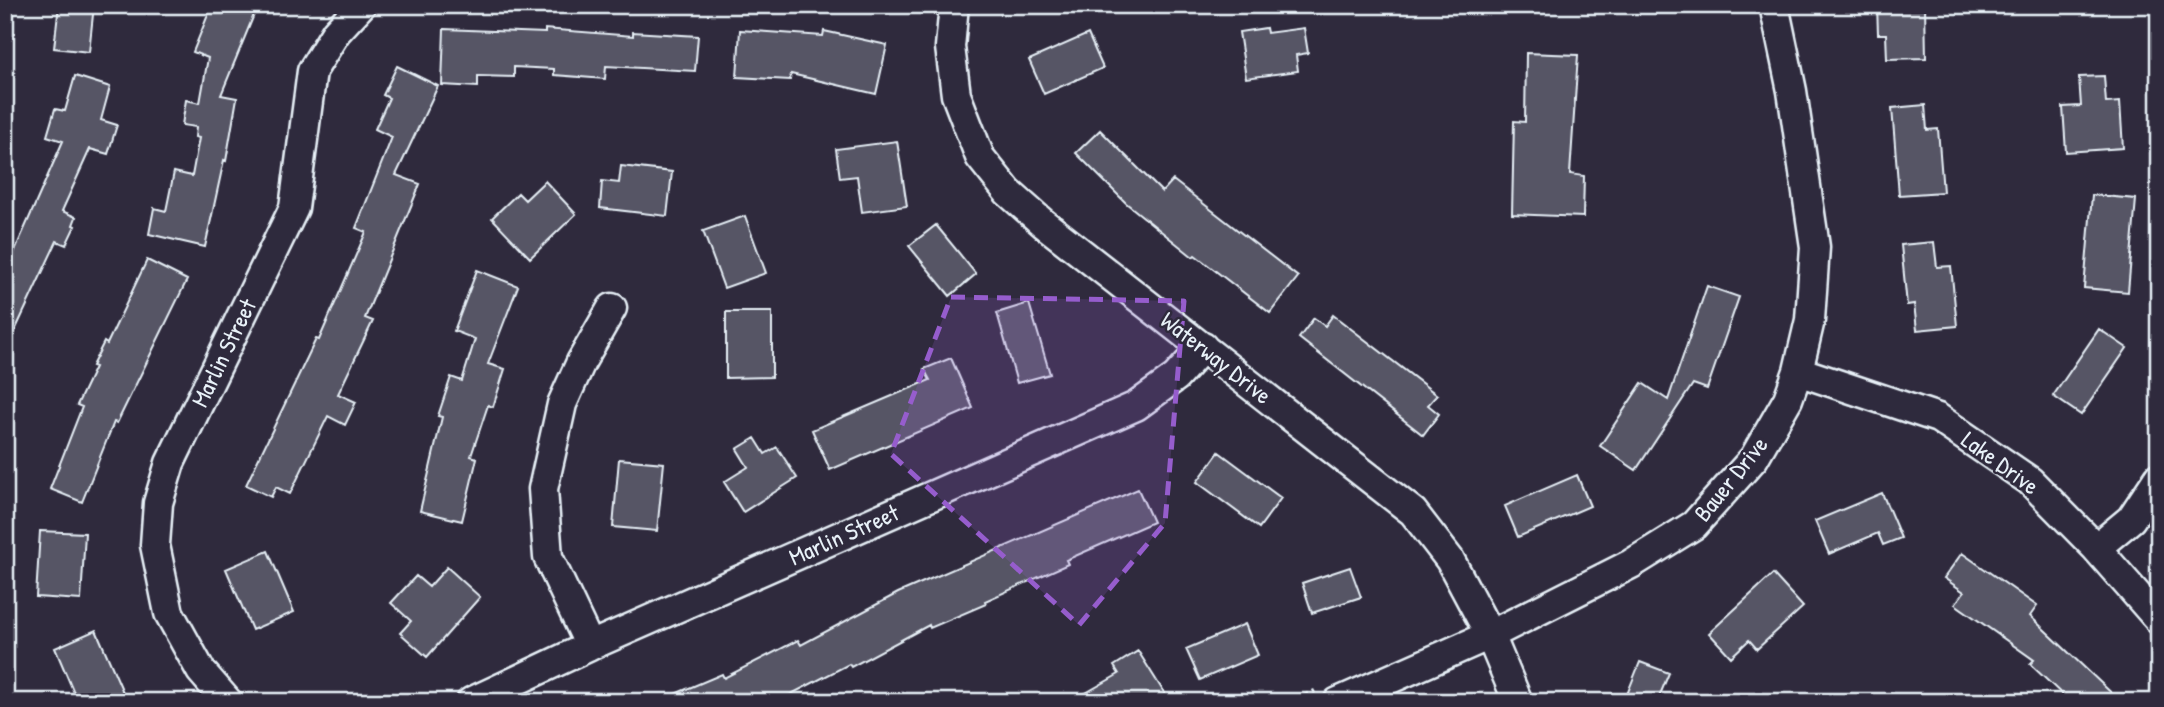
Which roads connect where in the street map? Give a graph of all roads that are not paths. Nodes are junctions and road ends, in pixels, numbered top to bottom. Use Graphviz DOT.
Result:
graph roads {
  1 [pos="361,5"];
  2 [pos="954,5"];
  3 [pos="1774,5"];
  4 [pos="612,308"];
  5 [pos="1203,347"];
  6 [pos="1798,371"];
  7 [pos="2159,477"];
  8 [pos="2096,548"];
  9 [pos="2159,620"];
  10 [pos="1490,635"];
  11 [pos="590,646"];
  12 [pos="1332,694"];
  13 [pos="228,702"];
  14 [pos="471,702"];
  15 [pos="1518,702"];
  1 -- 13 [label="street, Marlin Street"];
  2 -- 5 [label="street, Waterway Drive"];
  3 -- 6 [label="street, Bauer Drive"];
  4 -- 11 [label="street"];
  5 -- 10 [label="street, Waterway Drive"];
  5 -- 11 [label="street, Marlin Street"];
  6 -- 8 [label="street, Lake Drive"];
  6 -- 10 [label="street, Bauer Drive"];
  7 -- 8 [label="street"];
  8 -- 9 [label="street, Lake Drive"];
  10 -- 12 [label="street, Bauer Drive"];
  10 -- 15 [label="street, Waterway Drive"];
  11 -- 14 [label="street, Marlin Street"];
}
